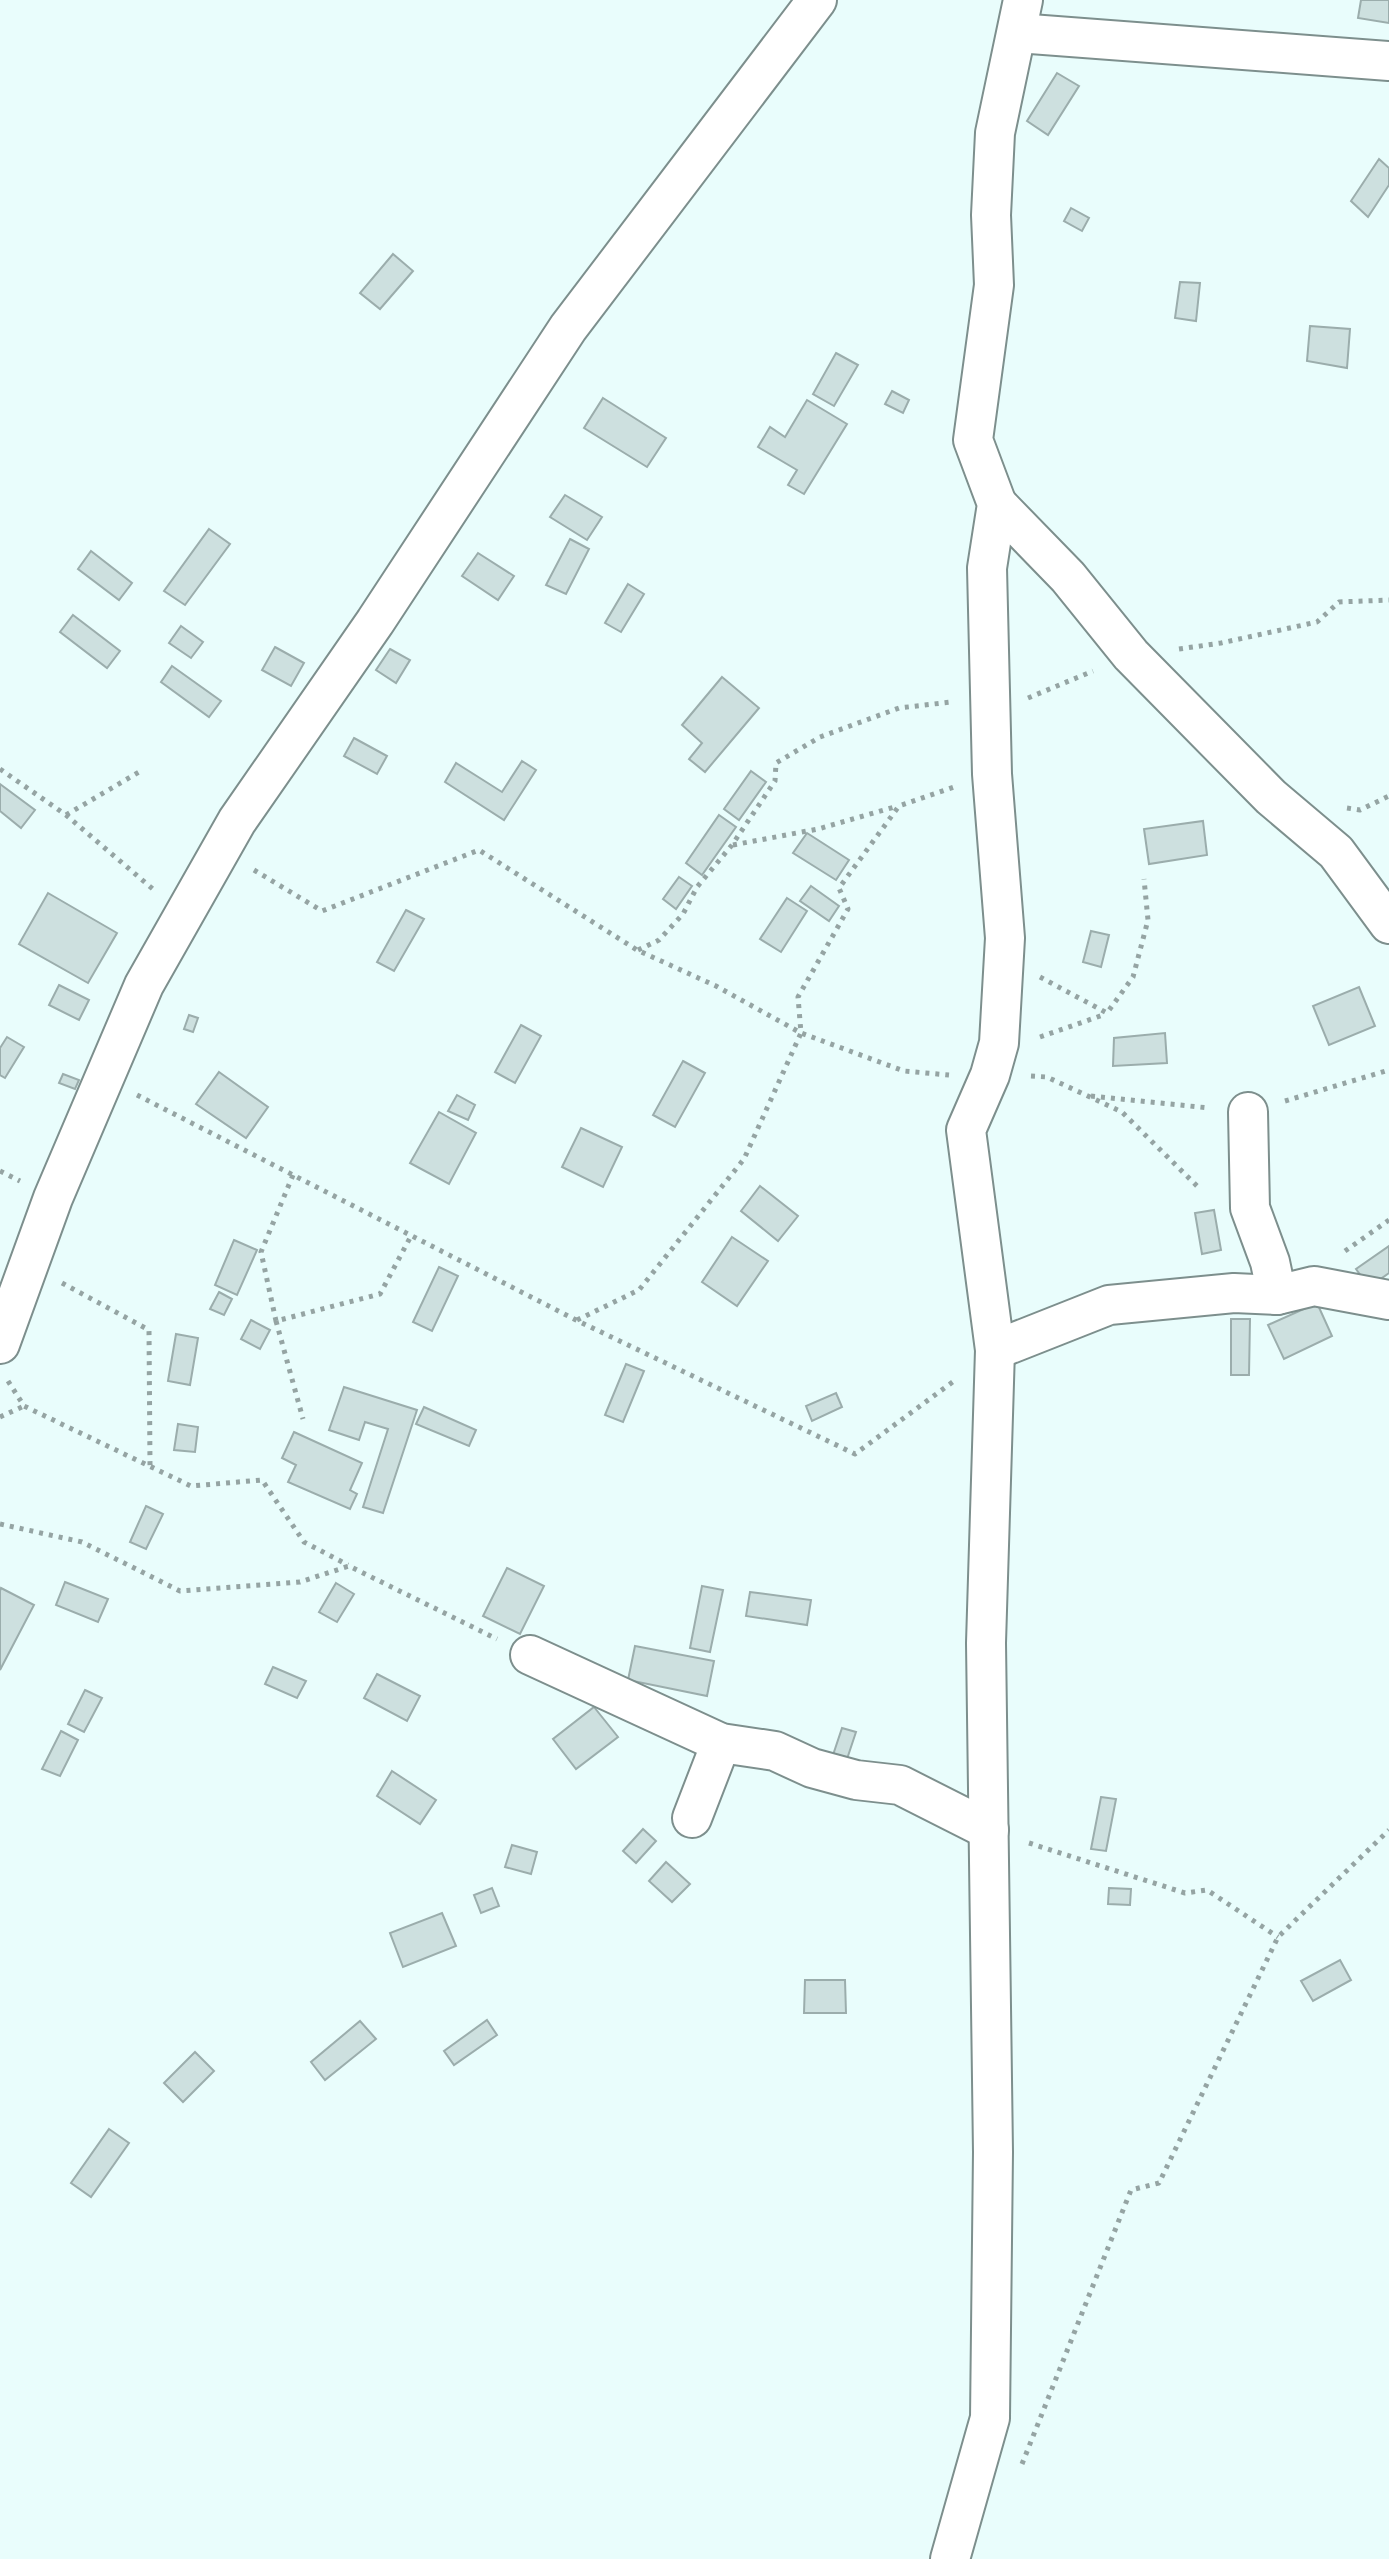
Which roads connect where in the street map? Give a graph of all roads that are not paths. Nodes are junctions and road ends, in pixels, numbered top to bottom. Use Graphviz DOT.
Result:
graph roads {
  1 [pos="817,0"];
  2 [pos="1020,17"];
  3 [pos="1389,61"];
  4 [pos="997,504"];
  5 [pos="1389,924"];
  6 [pos="1248,1112"];
  7 [pos="1277,1295"];
  8 [pos="1389,1300"];
  9 [pos="0,1344"];
  10 [pos="995,1350"];
  11 [pos="530,1655"];
  12 [pos="721,1743"];
  13 [pos="692,1818"];
  14 [pos="989,1830"];
  15 [pos="950,2559"];
  1 -- 9 [label="street"];
  2 -- 3 [label="street"];
  2 -- 4 [label="street"];
  4 -- 5 [label="street"];
  4 -- 10 [label="street"];
  6 -- 7 [label="street"];
  7 -- 8 [label="street"];
  7 -- 10 [label="street"];
  10 -- 14 [label="street"];
  11 -- 12 [label="street"];
  12 -- 13 [label="street"];
  12 -- 14 [label="street"];
  14 -- 15 [label="street"];
}
